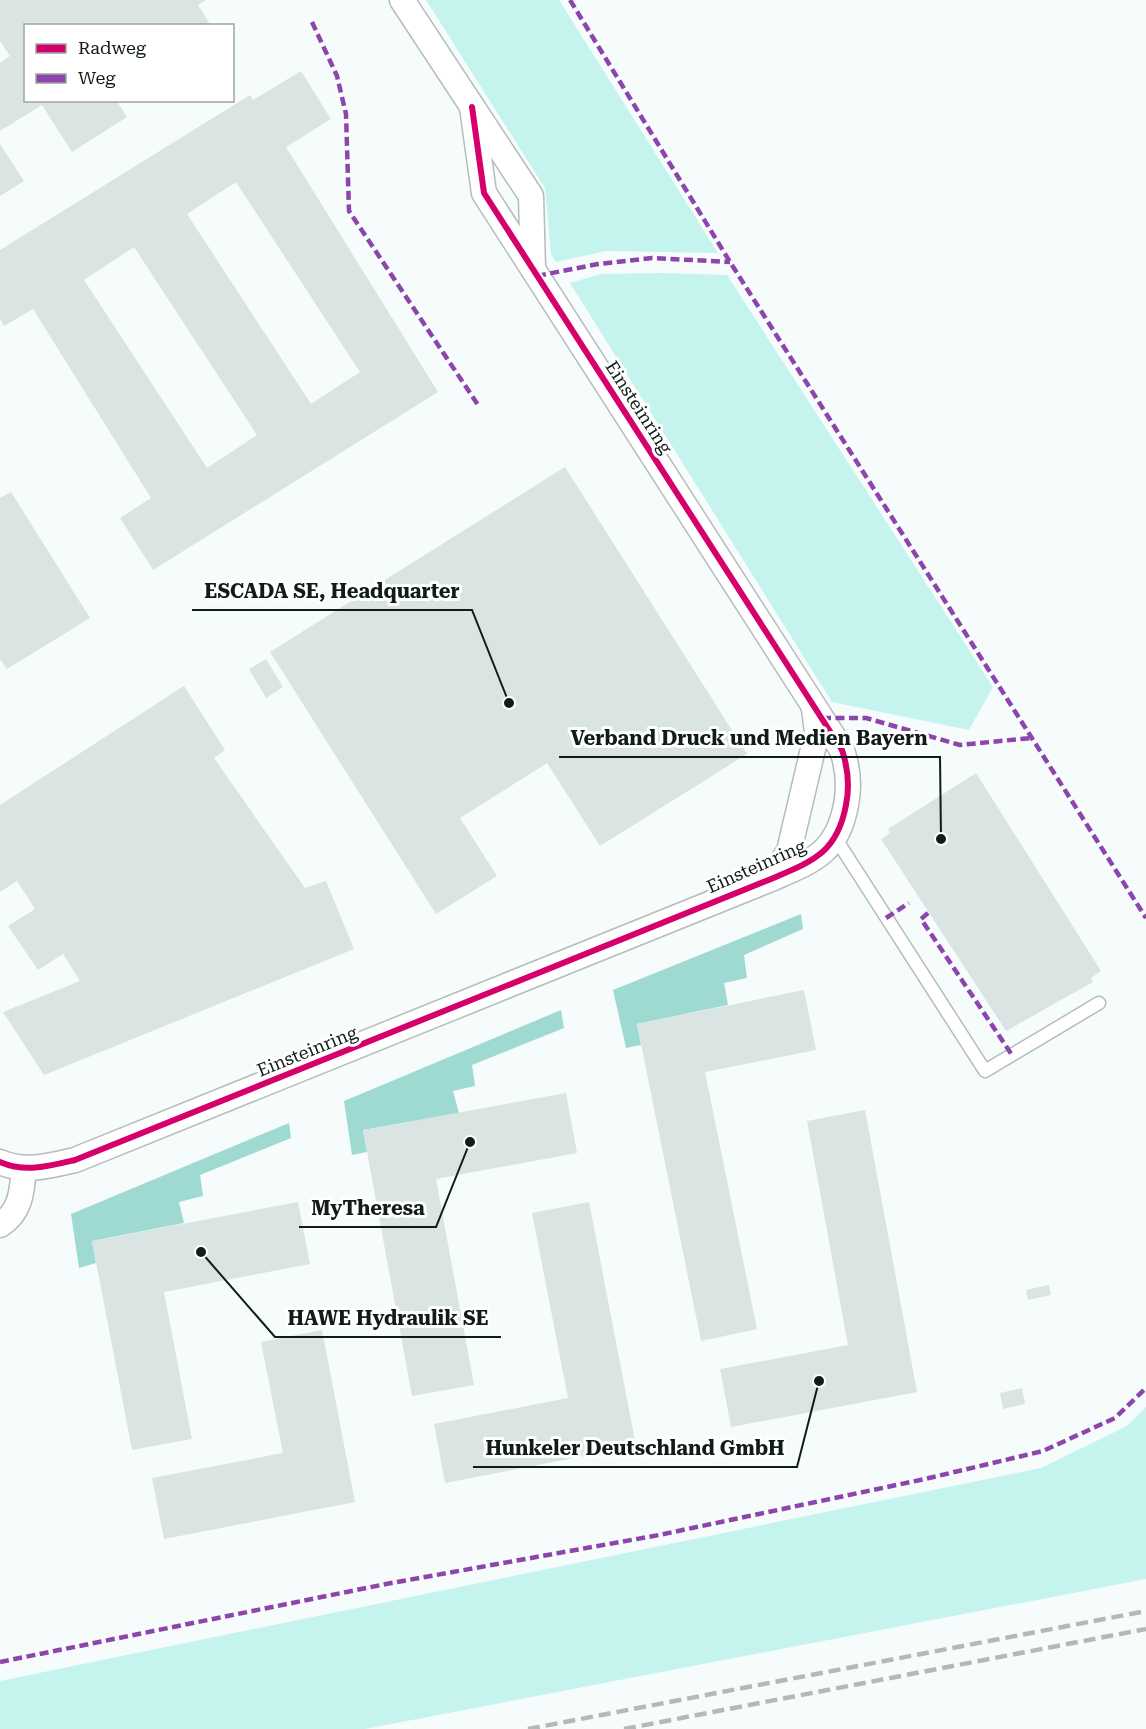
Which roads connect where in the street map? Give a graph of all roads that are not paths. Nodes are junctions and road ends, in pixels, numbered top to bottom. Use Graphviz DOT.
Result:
graph roads {
  1 [pos="402,0"];
  2 [pos="472,107"];
  3 [pos="533,269"];
  4 [pos="814,708"];
  5 [pos="836,839"];
  6 [pos="771,879"];
  7 [pos="1099,1003"];
  8 [pos="0,1162"];
  9 [pos="24,1168"];
  10 [pos="0,1225"];
  1 -- 2 [label="street, Einsteinring"];
  2 -- 3 [label="street, Einsteinring"];
  2 -- 3 [label="street, Einsteinring"];
  3 -- 4 [label="street, Einsteinring"];
  4 -- 5 [label="street, Einsteinring"];
  4 -- 6 [label="street, Einsteinring"];
  5 -- 6 [label="street, Einsteinring"];
  5 -- 7 [label="lane"];
  6 -- 9 [label="street, Einsteinring"];
  8 -- 9 [label="street, Einsteinring"];
  9 -- 10 [label="street"];
}
